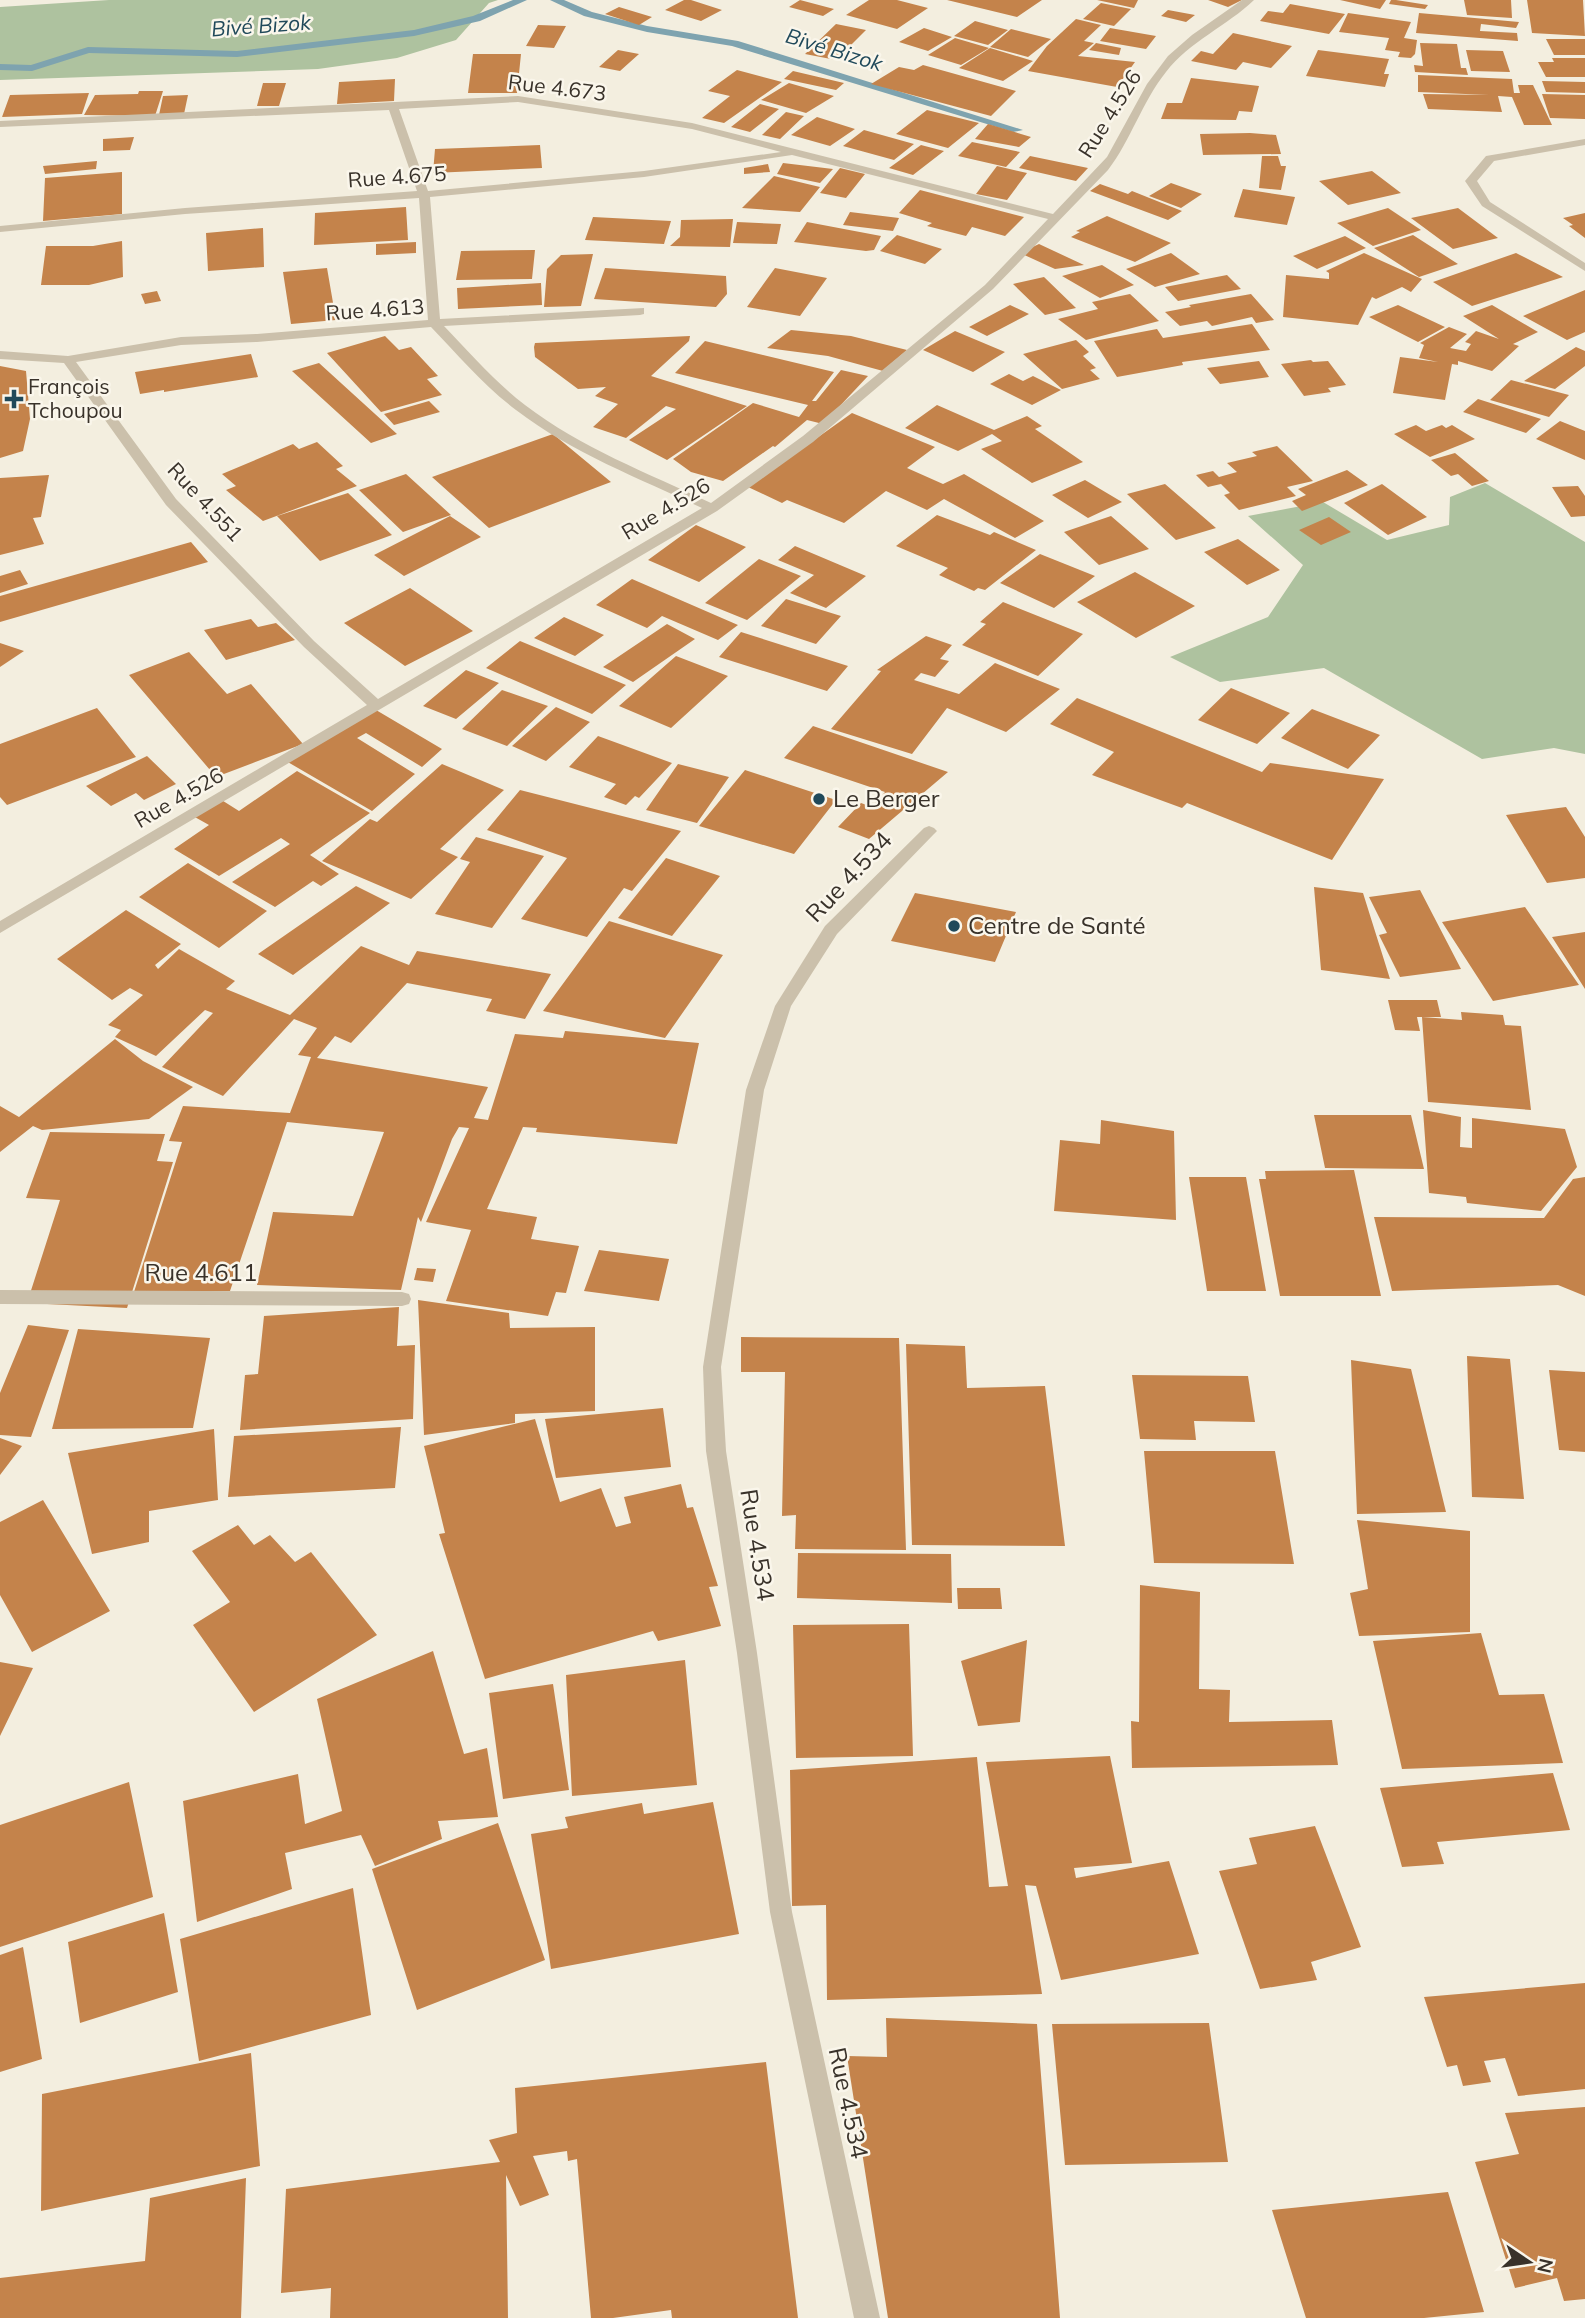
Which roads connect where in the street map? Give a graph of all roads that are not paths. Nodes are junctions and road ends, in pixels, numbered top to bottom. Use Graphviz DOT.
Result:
graph roads {
  1 [pos="1249,0"];
  2 [pos="393,107"];
  3 [pos="0,124"];
  4 [pos="1585,142"];
  5 [pos="796,152"];
  6 [pos="424,195"];
  7 [pos="1056,218"];
  8 [pos="0,229"];
  9 [pos="1585,268"];
  10 [pos="640,311"];
  11 [pos="433,323"];
  12 [pos="0,355"];
  13 [pos="68,360"];
  14 [pos="712,508"];
  15 [pos="377,706"];
  16 [pos="929,831"];
  17 [pos="0,928"];
  18 [pos="0,1297"];
  19 [pos="402,1298"];
  20 [pos="867,2318"];
  1 -- 7 [label="street, Rue 4.526"];
  2 -- 3 [label="street, Rue 4.673"];
  2 -- 5 [label="street, Rue 4.673"];
  2 -- 6 [label="street"];
  4 -- 9 [label="street"];
  5 -- 6 [label="street, Rue 4.675"];
  5 -- 7 [label="street, Rue 4.673"];
  6 -- 8 [label="street, Rue 4.675"];
  6 -- 11 [label="street"];
  7 -- 14 [label="street, Rue 4.526"];
  10 -- 11 [label="street"];
  11 -- 13 [label="street, Rue 4.613"];
  11 -- 14 [label="street, Rue 4.613"];
  12 -- 13 [label="street"];
  13 -- 15 [label="street, Rue 4.551"];
  14 -- 15 [label="street, Rue 4.526"];
  15 -- 17 [label="street, Rue 4.526"];
  16 -- 20 [label="street, Rue 4.534"];
  18 -- 19 [label="street, Rue 4.611"];
}
